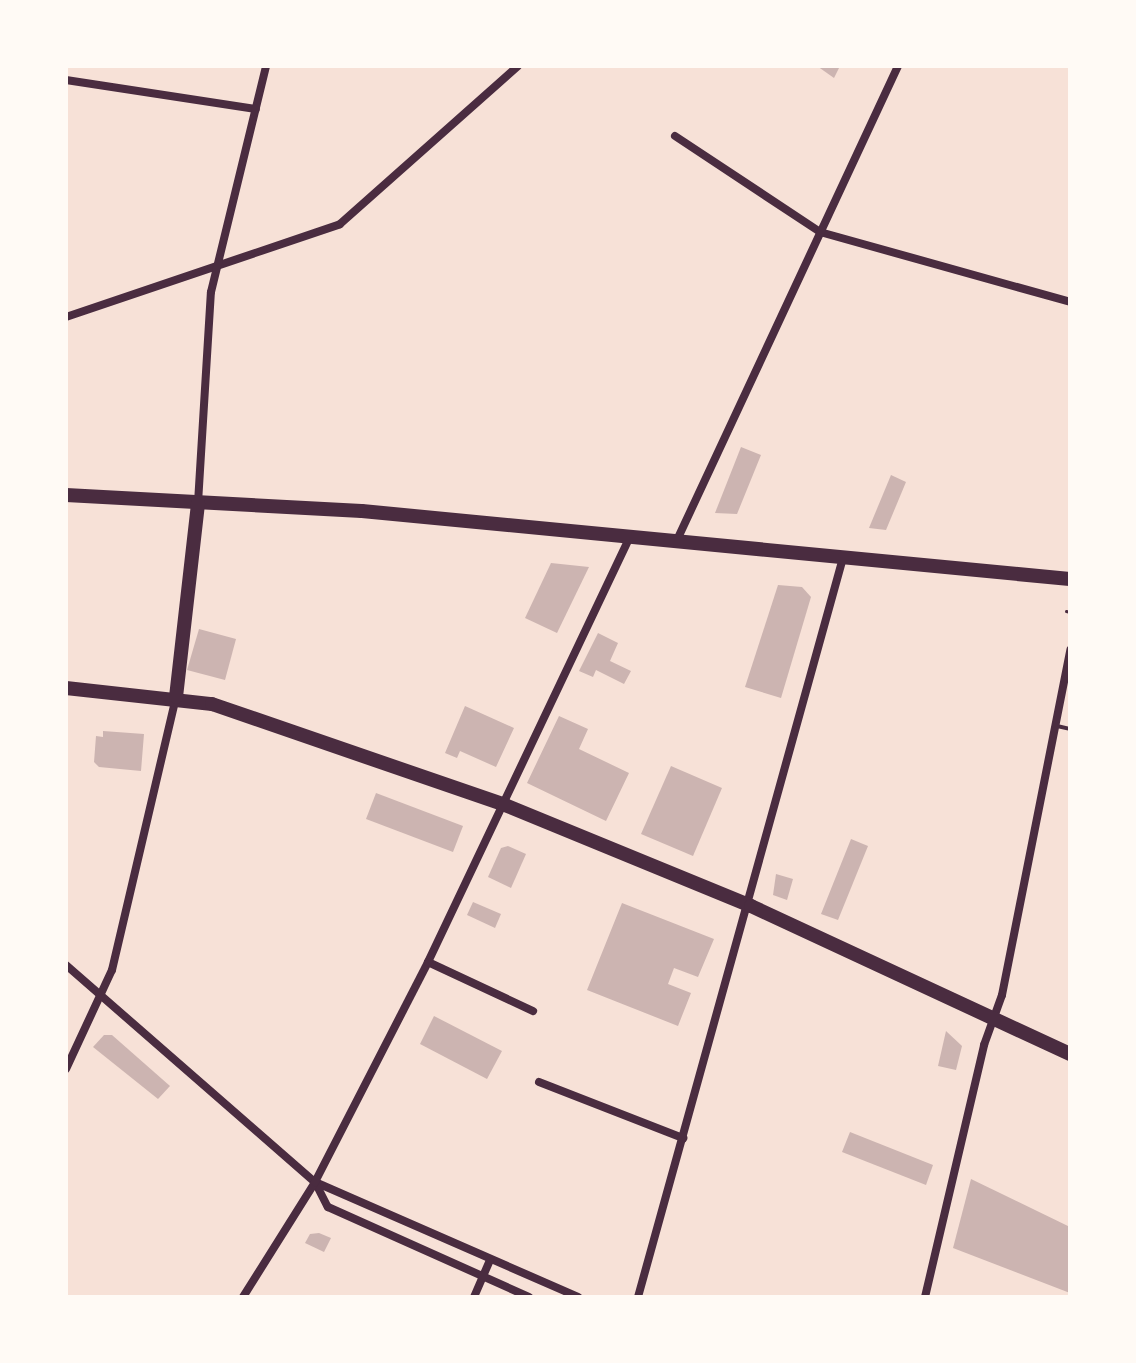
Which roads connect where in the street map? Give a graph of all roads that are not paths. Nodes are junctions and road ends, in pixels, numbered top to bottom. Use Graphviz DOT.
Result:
graph roads {
  1 [pos="266,66"];
  2 [pos="518,66"];
  3 [pos="898,66"];
  4 [pos="66,80"];
  5 [pos="256,109"];
  6 [pos="675,136"];
  7 [pos="820,232"];
  8 [pos="217,268"];
  9 [pos="1070,302"];
  10 [pos="66,317"];
  11 [pos="66,495"];
  12 [pos="198,503"];
  13 [pos="630,536"];
  14 [pos="677,540"];
  15 [pos="843,558"];
  16 [pos="1070,579"];
  17 [pos="1070,650"];
  18 [pos="66,688"];
  19 [pos="176,697"];
  20 [pos="1055,725"];
  21 [pos="1070,729"];
  22 [pos="505,805"];
  23 [pos="751,906"];
  24 [pos="428,962"];
  25 [pos="66,965"];
  26 [pos="102,996"];
  27 [pos="533,1011"];
  28 [pos="993,1018"];
  29 [pos="1070,1054"];
  30 [pos="66,1069"];
  31 [pos="539,1082"];
  32 [pos="683,1138"];
  33 [pos="315,1182"];
  34 [pos="490,1260"];
  35 [pos="483,1278"];
  36 [pos="243,1297"];
  37 [pos="474,1297"];
  38 [pos="529,1297"];
  39 [pos="578,1297"];
  40 [pos="638,1297"];
  41 [pos="925,1297"];
  1 -- 5 [label="street"];
  2 -- 8 [label="street"];
  3 -- 7 [label="street"];
  4 -- 5 [label="street"];
  5 -- 8 [label="street"];
  6 -- 7 [label="street"];
  7 -- 9 [label="street"];
  7 -- 14 [label="street"];
  8 -- 10 [label="street"];
  8 -- 12 [label="street"];
  11 -- 12 [label="main road"];
  12 -- 13 [label="main road"];
  12 -- 19 [label="main road"];
  13 -- 14 [label="main road"];
  13 -- 22 [label="street"];
  14 -- 15 [label="main road"];
  15 -- 16 [label="main road"];
  15 -- 23 [label="street"];
  17 -- 20 [label="street"];
  18 -- 19 [label="main road"];
  19 -- 22 [label="main road"];
  19 -- 26 [label="street"];
  20 -- 21 [label="lane"];
  20 -- 28 [label="street"];
  22 -- 23 [label="main road"];
  22 -- 24 [label="street"];
  23 -- 28 [label="main road"];
  23 -- 32 [label="street"];
  24 -- 27 [label="street"];
  24 -- 33 [label="street"];
  25 -- 26 [label="street"];
  26 -- 30 [label="street"];
  26 -- 33 [label="street"];
  28 -- 29 [label="main road"];
  28 -- 41 [label="street"];
  31 -- 32 [label="street"];
  32 -- 40 [label="street"];
  33 -- 34 [label="street"];
  33 -- 35 [label="street"];
  33 -- 36 [label="street"];
  34 -- 35 [label="street"];
  34 -- 39 [label="street"];
  35 -- 37 [label="street"];
  35 -- 38 [label="street"];
}
